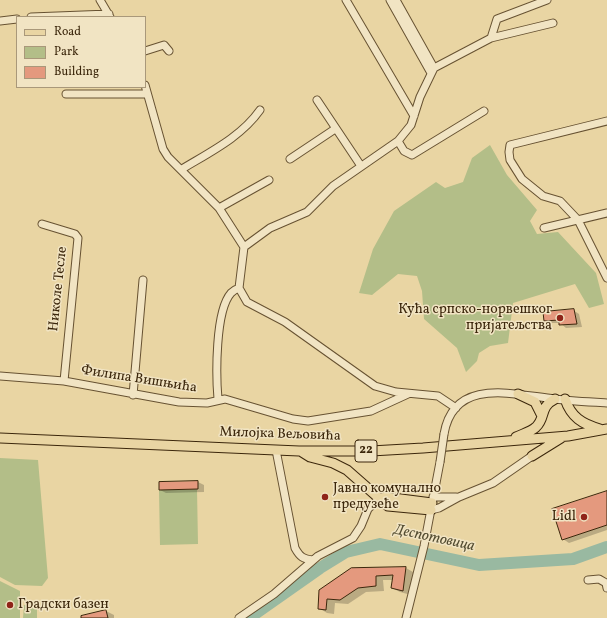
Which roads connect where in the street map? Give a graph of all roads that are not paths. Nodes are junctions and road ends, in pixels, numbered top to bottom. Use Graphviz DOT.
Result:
graph roads {
  1 [pos="100,0"];
  2 [pos="346,0"];
  3 [pos="390,0"];
  4 [pos="396,0"];
  5 [pos="547,0"];
  6 [pos="110,16"];
  7 [pos="16,19"];
  8 [pos="0,21"];
  9 [pos="553,23"];
  10 [pos="491,38"];
  11 [pos="146,51"];
  12 [pos="169,51"];
  13 [pos="432,70"];
  14 [pos="146,88"];
  15 [pos="66,94"];
  16 [pos="147,94"];
  17 [pos="317,100"];
  18 [pos="260,110"];
  19 [pos="484,111"];
  20 [pos="414,116"];
  21 [pos="607,121"];
  22 [pos="335,129"];
  23 [pos="398,141"];
  24 [pos="290,159"];
  25 [pos="361,166"];
  26 [pos="182,169"];
  27 [pos="270,180"];
  28 [pos="219,208"];
  29 [pos="607,213"];
  30 [pos="578,220"];
  31 [pos="42,224"];
  32 [pos="544,228"];
  33 [pos="244,247"];
  34 [pos="606,276"];
  35 [pos="143,280"];
  36 [pos="239,288"];
  37 [pos="0,376"];
  38 [pos="64,381"];
  39 [pos="409,394"];
  40 [pos="518,394"];
  41 [pos="133,395"];
  42 [pos="218,399"];
  43 [pos="555,399"];
  44 [pos="564,399"];
  45 [pos="607,403"];
  46 [pos="456,408"];
  47 [pos="542,414"];
  48 [pos="605,429"];
  49 [pos="568,436"];
  50 [pos="0,438"];
  51 [pos="502,442"];
  52 [pos="276,450"];
  53 [pos="299,451"];
  54 [pos="532,456"];
  55 [pos="459,497"];
  56 [pos="379,499"];
  57 [pos="432,503"];
  58 [pos="313,560"];
  59 [pos="588,580"];
  60 [pos="607,588"];
  61 [pos="239,618"];
  62 [pos="406,618"];
  1 -- 6 [label="street"];
  2 -- 20 [label="street"];
  3 -- 13 [label="street"];
  4 -- 13 [label="street"];
  5 -- 10 [label="street"];
  7 -- 8 [label="street"];
  9 -- 10 [label="street"];
  10 -- 13 [label="street"];
  11 -- 12 [label="street"];
  13 -- 20 [label="street"];
  14 -- 16 [label="street"];
  15 -- 16 [label="street"];
  16 -- 26 [label="street"];
  17 -- 22 [label="street"];
  18 -- 26 [label="street"];
  19 -- 23 [label="street"];
  20 -- 23 [label="street"];
  21 -- 30 [label="street"];
  22 -- 24 [label="street"];
  22 -- 25 [label="street"];
  23 -- 25 [label="street"];
  25 -- 33 [label="street"];
  26 -- 28 [label="street"];
  27 -- 28 [label="street"];
  28 -- 33 [label="street"];
  29 -- 30 [label="street"];
  30 -- 32 [label="street"];
  30 -- 34 [label="street"];
  31 -- 38 [label="street, Николе Тесле"];
  33 -- 36 [label="street"];
  35 -- 41 [label="street"];
  36 -- 39 [label="street"];
  36 -- 42 [label="street"];
  37 -- 38 [label="street, Филипа Вишњића"];
  38 -- 41 [label="street, Филипа Вишњића"];
  39 -- 42 [label="street, Филипа Вишњића"];
  39 -- 46 [label="street"];
  40 -- 43 [label="street"];
  40 -- 46 [label="street"];
  40 -- 47 [label="main road"];
  41 -- 42 [label="street, Филипа Вишњића"];
  43 -- 44 [label="street"];
  43 -- 47 [label="main road"];
  44 -- 45 [label="street"];
  44 -- 48 [label="main road"];
  46 -- 57 [label="street, bridge"];
  47 -- 51 [label="main road"];
  48 -- 49 [label="main road, Милојка Вељовића / 22"];
  49 -- 51 [label="main road, Милојка Вељовића / 22"];
  49 -- 54 [label="main road"];
  50 -- 52 [label="main road, Милојка Вељовића / 22"];
  51 -- 53 [label="main road, Милојка Вељовића / 22"];
  52 -- 53 [label="main road, Милојка Вељовића / 22"];
  52 -- 58 [label="street"];
  53 -- 56 [label="main road"];
  54 -- 55 [label="street"];
  55 -- 57 [label="street"];
  55 -- 57 [label="street"];
  56 -- 57 [label="main road"];
  56 -- 58 [label="street"];
  57 -- 62 [label="street"];
  58 -- 61 [label="street"];
  59 -- 60 [label="street"];
}
